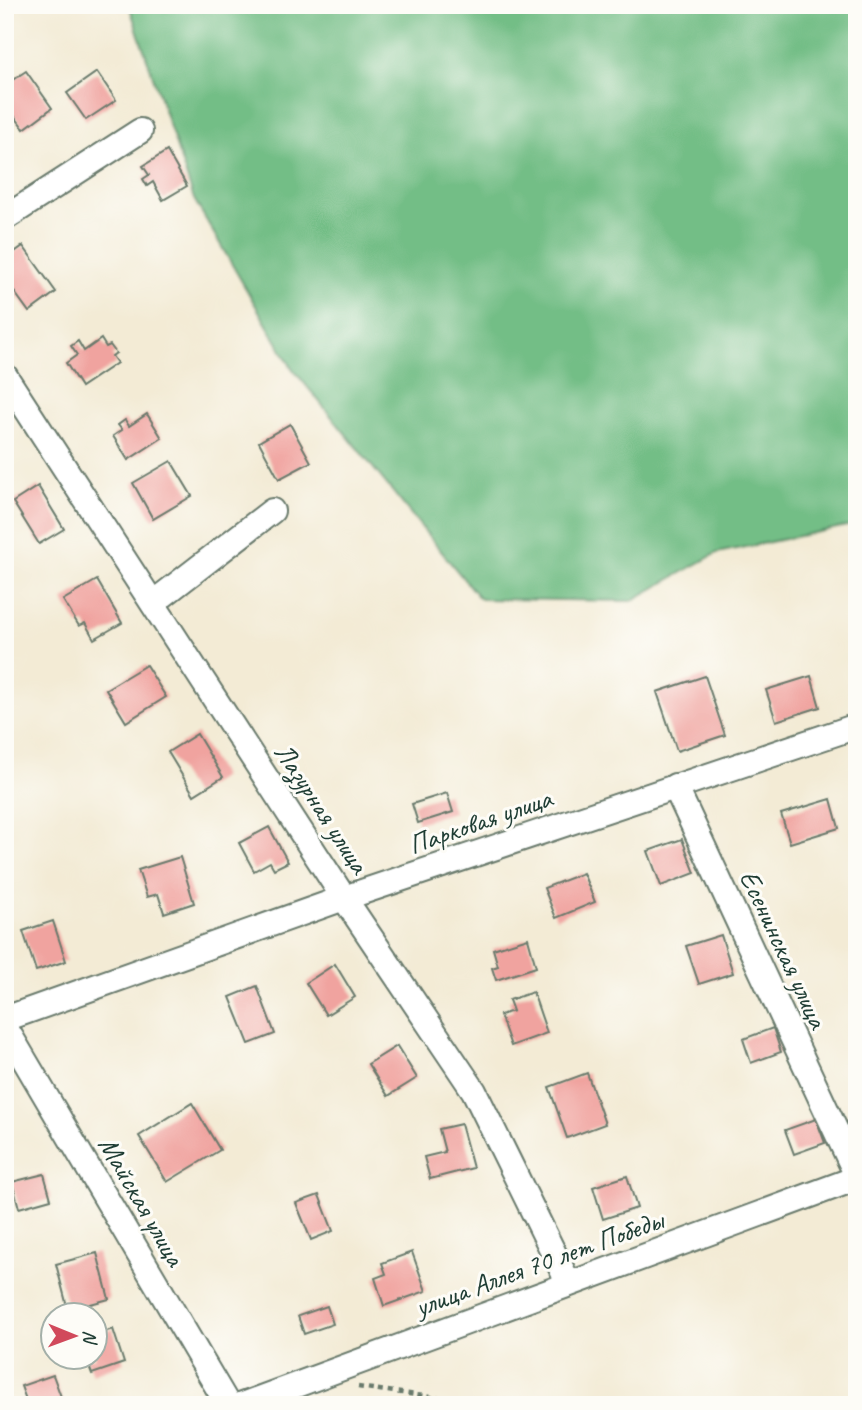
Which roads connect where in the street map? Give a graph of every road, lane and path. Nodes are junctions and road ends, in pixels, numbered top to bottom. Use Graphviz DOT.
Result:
graph roads {
  1 [pos="140,131"];
  2 [pos="5,218"];
  3 [pos="5,376"];
  4 [pos="272,510"];
  5 [pos="153,603"];
  6 [pos="857,726"];
  7 [pos="675,786"];
  8 [pos="345,898"];
  9 [pos="5,1019"];
  10 [pos="5,1027"];
  11 [pos="857,1177"];
  12 [pos="569,1284"];
  13 [pos="347,1385"];
  14 [pos="228,1405"];
  15 [pos="242,1405"];
  16 [pos="489,1405"];
  1 -- 2 [label="street"];
  3 -- 5 [label="street, Лазурная улица"];
  4 -- 5 [label="street"];
  5 -- 8 [label="street, Лазурная улица"];
  6 -- 7 [label="street, Парковая улица"];
  7 -- 8 [label="street, Парковая улица"];
  7 -- 11 [label="street, Есенинская улица"];
  8 -- 9 [label="street, Парковая улица"];
  8 -- 12 [label="street, Лазурная улица"];
  10 -- 14 [label="street, Майская улица"];
  11 -- 12 [label="street, улица Аллея 70 лет Победы"];
  12 -- 15 [label="street, улица Аллея 70 лет Победы"];
  13 -- 16 [label="path"];
}
